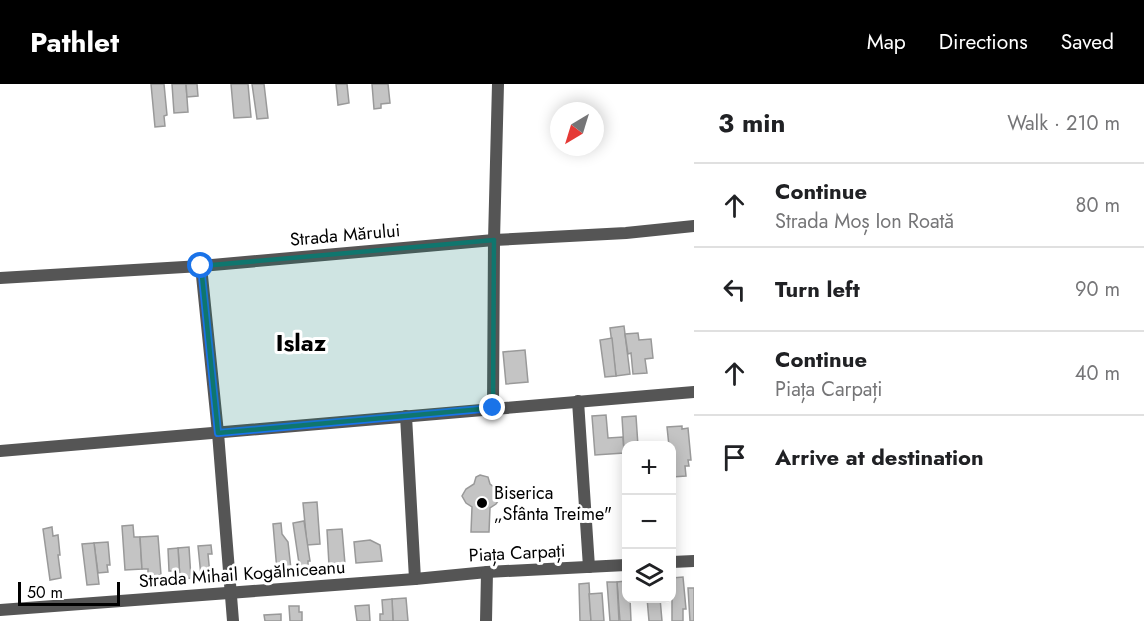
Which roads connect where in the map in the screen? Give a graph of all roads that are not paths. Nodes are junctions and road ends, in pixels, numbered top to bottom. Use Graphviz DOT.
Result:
graph roads {
  1 [pos="498,84"];
  2 [pos="694,226"];
  3 [pos="494,240"];
  4 [pos="201,266"];
  5 [pos="0,278"];
  6 [pos="694,392"];
  7 [pos="578,401"];
  8 [pos="493,408"];
  9 [pos="406,416"];
  10 [pos="218,433"];
  11 [pos="0,452"];
  12 [pos="694,561"];
  13 [pos="676,562"];
  14 [pos="622,565"];
  15 [pos="589,567"];
  16 [pos="487,572"];
  17 [pos="416,579"];
  18 [pos="231,592"];
  19 [pos="0,610"];
  20 [pos="233,621"];
  21 [pos="486,621"];
  1 -- 3 [label="street"];
  2 -- 3 [label="street, Strada Mărului"];
  3 -- 4 [label="street, Strada Mărului"];
  3 -- 8 [label="street"];
  4 -- 5 [label="street, Strada Mărului"];
  4 -- 10 [label="street"];
  6 -- 7 [label="street"];
  7 -- 8 [label="street"];
  7 -- 15 [label="street, Piața Carpați"];
  8 -- 9 [label="street"];
  9 -- 10 [label="street"];
  9 -- 17 [label="street"];
  10 -- 11 [label="street"];
  10 -- 18 [label="street"];
  12 -- 13 [label="street"];
  14 -- 15 [label="street"];
  15 -- 16 [label="street, Piața Carpați"];
  16 -- 17 [label="street, Piața Carpați"];
  16 -- 21 [label="street"];
  17 -- 18 [label="street, Strada Mihail Kogălniceanu"];
  18 -- 19 [label="street, Strada Mihail Kogălniceanu"];
  18 -- 20 [label="street"];
}
